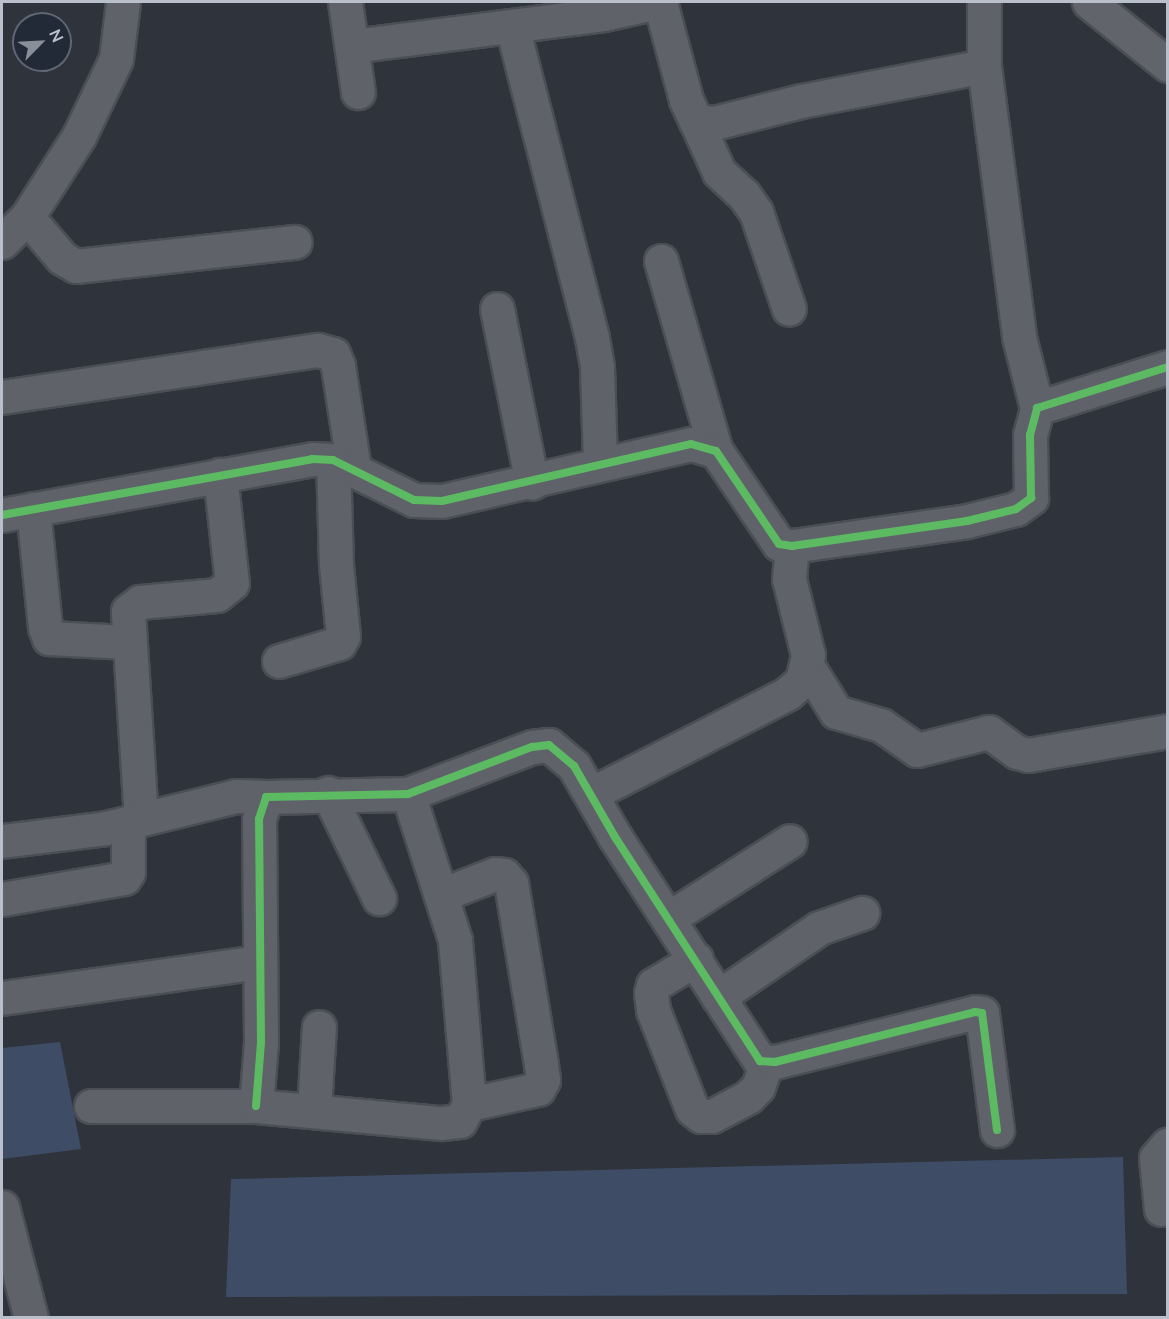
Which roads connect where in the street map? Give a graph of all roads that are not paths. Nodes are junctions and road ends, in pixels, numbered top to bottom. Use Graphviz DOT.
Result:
graph roads {
  1 [pos="123,2"];
  2 [pos="345,2"];
  3 [pos="659,2"];
  4 [pos="984,2"];
  5 [pos="1089,2"];
  6 [pos="512,26"];
  7 [pos="352,46"];
  8 [pos="1167,65"];
  9 [pos="984,66"];
  10 [pos="358,92"];
  11 [pos="696,121"];
  12 [pos="27,217"];
  13 [pos="2,242"];
  14 [pos="295,242"];
  15 [pos="662,261"];
  16 [pos="497,309"];
  17 [pos="789,309"];
  18 [pos="1167,367"];
  19 [pos="2,397"];
  20 [pos="1036,408"];
  21 [pos="716,451"];
  22 [pos="600,462"];
  23 [pos="344,464"];
  24 [pos="220,476"];
  25 [pos="532,482"];
  26 [pos="33,509"];
  27 [pos="2,515"];
  28 [pos="792,546"];
  29 [pos="128,642"];
  30 [pos="279,661"];
  31 [pos="808,667"];
  32 [pos="1167,731"];
  33 [pos="328,793"];
  34 [pos="408,794"];
  35 [pos="591,794"];
  36 [pos="266,797"];
  37 [pos="134,821"];
  38 [pos="2,841"];
  39 [pos="790,841"];
  40 [pos="441,895"];
  41 [pos="379,898"];
  42 [pos="2,899"];
  43 [pos="862,913"];
  44 [pos="669,918"];
  45 [pos="696,960"];
  46 [pos="259,962"];
  47 [pos="718,997"];
  48 [pos="2,998"];
  49 [pos="319,1027"];
  50 [pos="766,1064"];
  51 [pos="469,1104"];
  52 [pos="90,1106"];
  53 [pos="256,1106"];
  54 [pos="314,1110"];
  55 [pos="997,1130"];
  56 [pos="1167,1144"];
  57 [pos="2,1207"];
  58 [pos="1161,1209"];
  59 [pos="31,1317"];
  1 -- 12 [label="street"];
  2 -- 7 [label="street"];
  3 -- 6 [label="street"];
  3 -- 11 [label="street"];
  4 -- 9 [label="street"];
  5 -- 8 [label="main road"];
  6 -- 7 [label="street"];
  6 -- 22 [label="street"];
  7 -- 10 [label="street"];
  9 -- 11 [label="street"];
  9 -- 20 [label="street"];
  11 -- 17 [label="street"];
  12 -- 13 [label="street"];
  12 -- 14 [label="street"];
  15 -- 21 [label="street"];
  16 -- 25 [label="street"];
  18 -- 20 [label="street"];
  19 -- 23 [label="street"];
  20 -- 28 [label="street"];
  21 -- 22 [label="street"];
  21 -- 28 [label="street"];
  22 -- 25 [label="street"];
  23 -- 24 [label="street"];
  23 -- 25 [label="street"];
  23 -- 30 [label="street"];
  24 -- 26 [label="street"];
  24 -- 29 [label="street"];
  26 -- 27 [label="street"];
  26 -- 29 [label="street"];
  28 -- 31 [label="street"];
  29 -- 37 [label="street"];
  31 -- 32 [label="street"];
  31 -- 35 [label="street"];
  33 -- 34 [label="street"];
  33 -- 36 [label="street"];
  33 -- 41 [label="street"];
  34 -- 35 [label="street"];
  34 -- 40 [label="street"];
  35 -- 44 [label="street"];
  36 -- 37 [label="street"];
  36 -- 46 [label="street"];
  37 -- 38 [label="street"];
  37 -- 42 [label="street"];
  39 -- 44 [label="street"];
  40 -- 51 [label="street"];
  40 -- 51 [label="street"];
  43 -- 47 [label="street"];
  44 -- 45 [label="street"];
  45 -- 47 [label="street"];
  45 -- 50 [label="street"];
  46 -- 48 [label="street"];
  46 -- 53 [label="street"];
  47 -- 50 [label="street"];
  49 -- 54 [label="street"];
  50 -- 55 [label="street"];
  51 -- 54 [label="street"];
  52 -- 53 [label="street"];
  53 -- 54 [label="street"];
  56 -- 58 [label="street"];
  57 -- 59 [label="street"];
}
